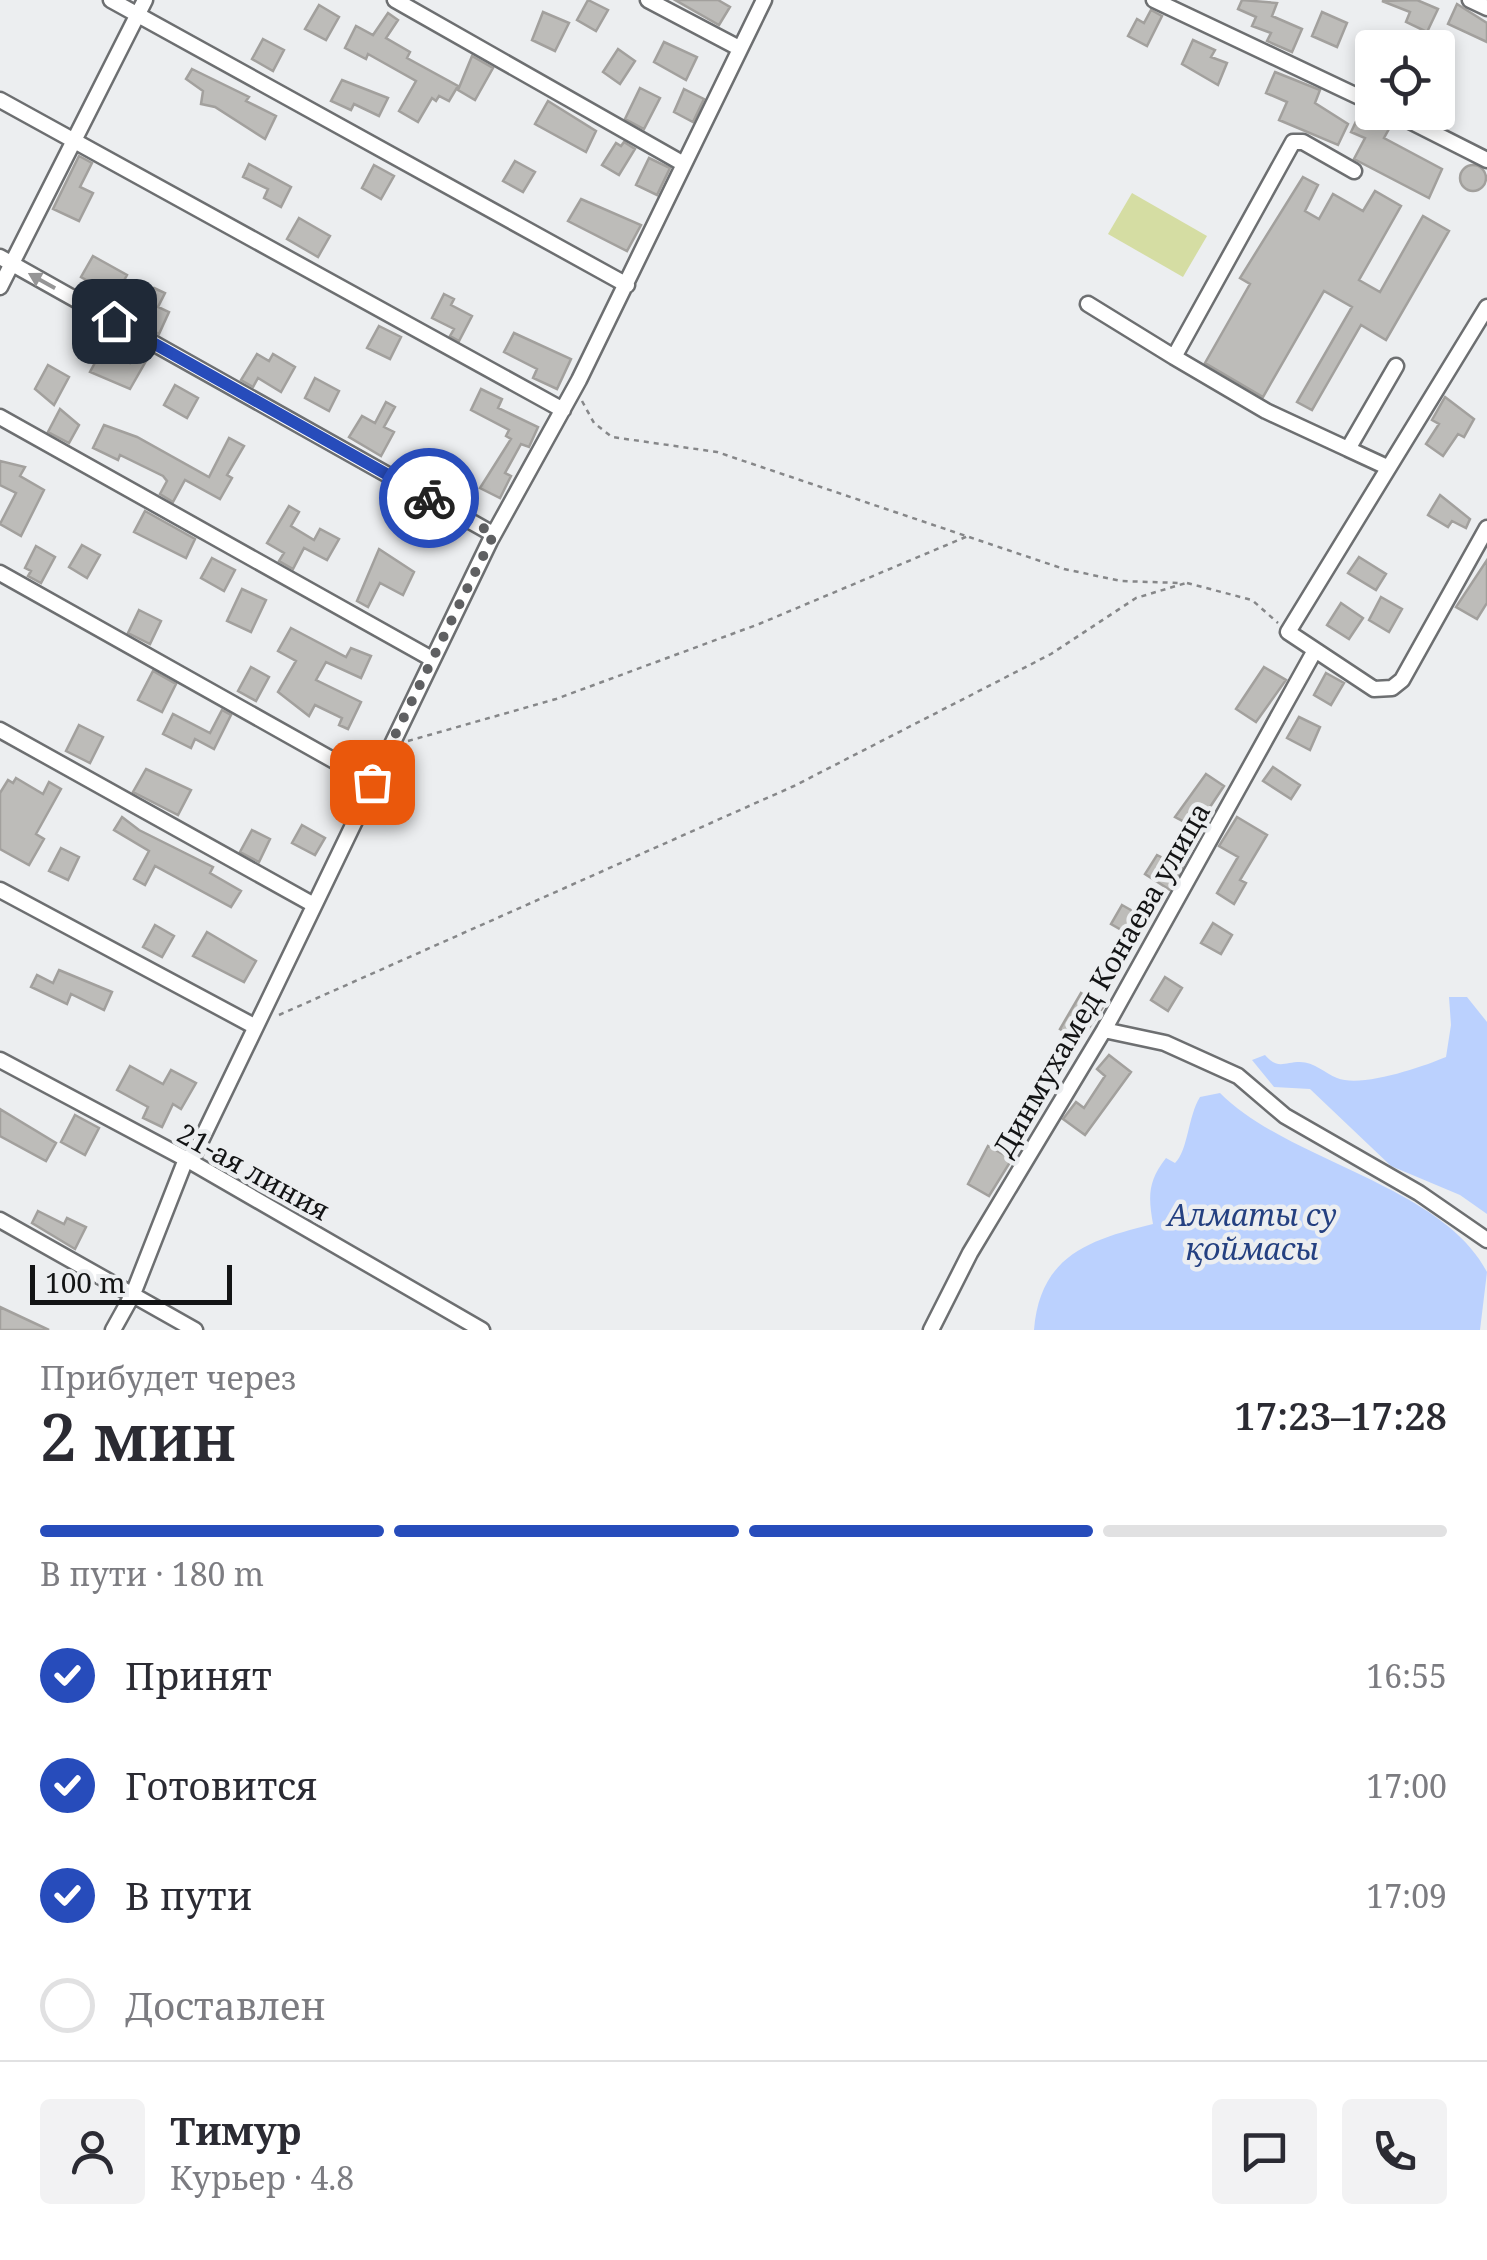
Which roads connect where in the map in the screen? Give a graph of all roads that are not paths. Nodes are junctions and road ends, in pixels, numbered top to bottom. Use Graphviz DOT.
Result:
graph roads {
  1 [pos="110,0"];
  2 [pos="145,0"];
  3 [pos="394,0"];
  4 [pos="648,0"];
  5 [pos="764,0"];
  6 [pos="1154,0"];
  7 [pos="1470,0"];
  8 [pos="1487,8"];
  9 [pos="138,14"];
  10 [pos="740,48"];
  11 [pos="1355,95"];
  12 [pos="0,100"];
  13 [pos="1428,130"];
  14 [pos="75,142"];
  15 [pos="1487,160"];
  16 [pos="682,163"];
  17 [pos="1354,170"];
  18 [pos="6,260"];
  19 [pos="626,286"];
  20 [pos="0,288"];
  21 [pos="1088,304"];
  22 [pos="1487,307"];
  23 [pos="1174,357"];
  24 [pos="1396,366"];
  25 [pos="563,410"];
  26 [pos="0,416"];
  27 [pos="1348,449"];
  28 [pos="1387,467"];
  29 [pos="1487,528"];
  30 [pos="494,534"];
  31 [pos="0,573"];
  32 [pos="1314,652"];
  33 [pos="432,659"];
  34 [pos="0,730"];
  35 [pos="372,782"];
  36 [pos="0,890"];
  37 [pos="314,906"];
  38 [pos="254,1026"];
  39 [pos="1104,1030"];
  40 [pos="0,1060"];
  41 [pos="186,1158"];
  42 [pos="0,1220"];
  43 [pos="1487,1240"];
  44 [pos="133,1294"];
  45 [pos="113,1330"];
  46 [pos="195,1330"];
  47 [pos="482,1330"];
  48 [pos="931,1330"];
  1 -- 9 [label="street"];
  2 -- 9 [label="street"];
  3 -- 16 [label="street"];
  4 -- 10 [label="street"];
  5 -- 10 [label="street"];
  6 -- 11 [label="street"];
  7 -- 8 [label="street"];
  9 -- 14 [label="street"];
  9 -- 19 [label="street"];
  10 -- 16 [label="street"];
  12 -- 14 [label="street"];
  13 -- 15 [label="street"];
  14 -- 18 [label="street"];
  14 -- 25 [label="street"];
  16 -- 19 [label="street"];
  17 -- 23 [label="street"];
  18 -- 20 [label="street"];
  30 -- 18 [label="street, one-way"];
  19 -- 25 [label="street"];
  21 -- 23 [label="street"];
  22 -- 28 [label="street"];
  23 -- 27 [label="street"];
  24 -- 27 [label="street"];
  25 -- 30 [label="street"];
  26 -- 33 [label="street"];
  27 -- 28 [label="street"];
  28 -- 32 [label="street"];
  29 -- 32 [label="street"];
  30 -- 33 [label="street"];
  31 -- 35 [label="street"];
  32 -- 39 [label="street, Динмухамед Конаева улица"];
  33 -- 35 [label="street"];
  34 -- 37 [label="street"];
  35 -- 37 [label="street"];
  36 -- 38 [label="street"];
  37 -- 38 [label="street"];
  38 -- 41 [label="street"];
  39 -- 43 [label="street"];
  39 -- 48 [label="street, Динмухамед Конаева улица"];
  40 -- 41 [label="street, 21-ая линия"];
  41 -- 44 [label="street"];
  41 -- 47 [label="street, 21-ая линия"];
  42 -- 44 [label="street"];
  44 -- 45 [label="street"];
  44 -- 46 [label="street"];
}
